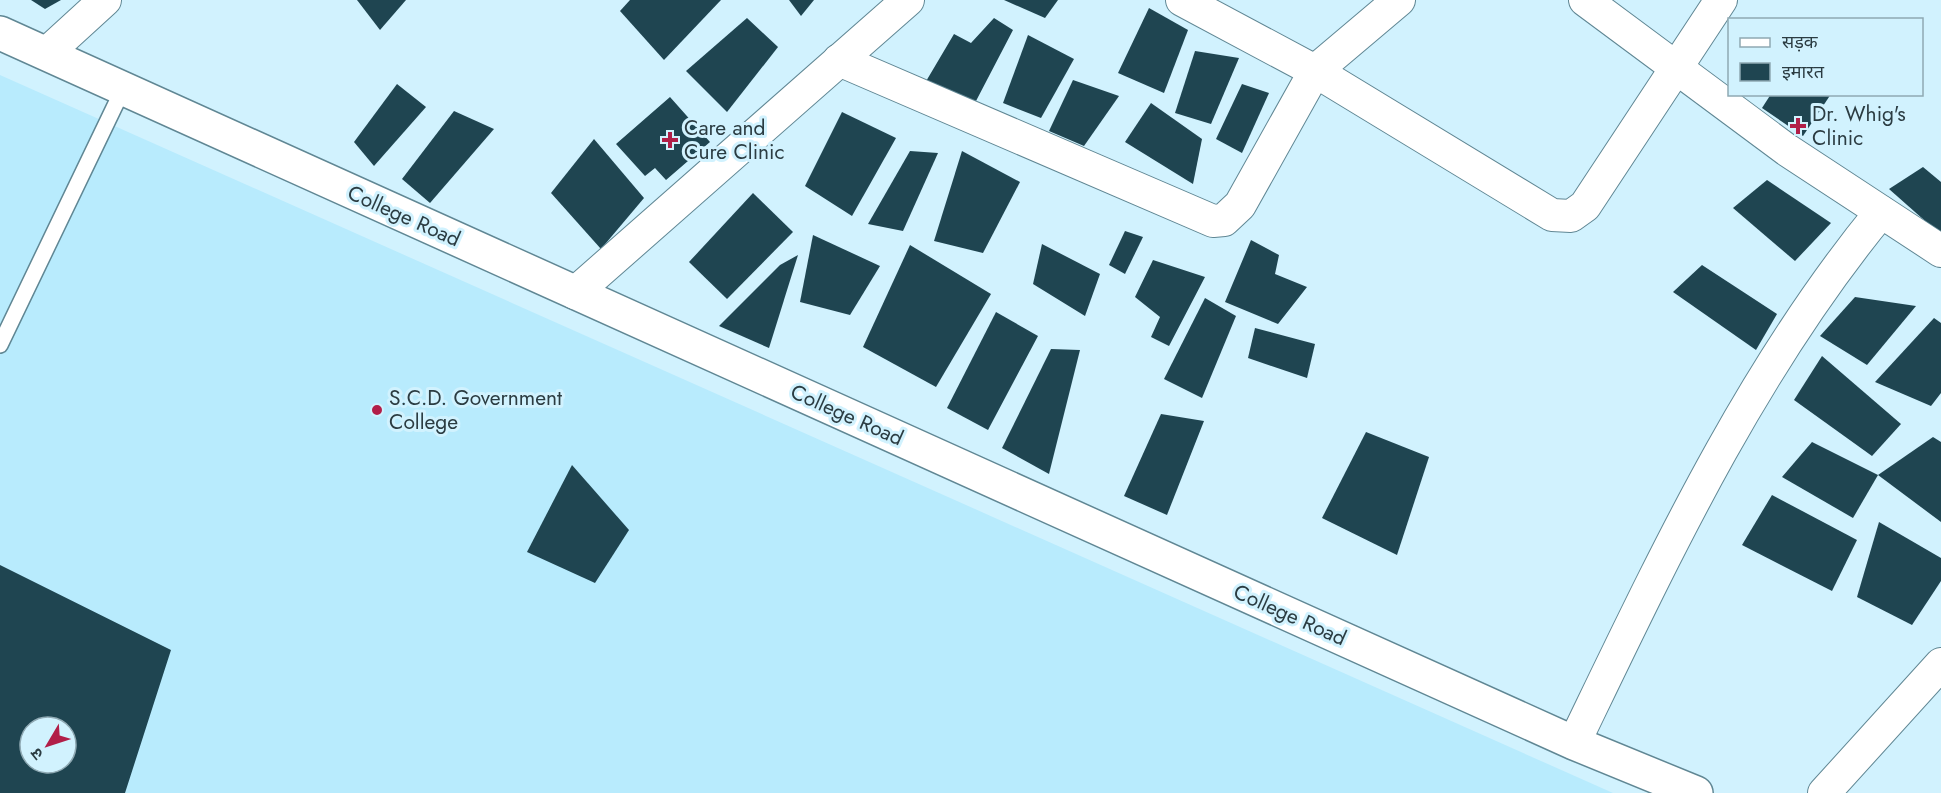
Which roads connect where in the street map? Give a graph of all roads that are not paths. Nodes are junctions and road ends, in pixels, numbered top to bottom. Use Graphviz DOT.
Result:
graph roads {
  1 [pos="105,0"];
  2 [pos="908,0"];
  3 [pos="1182,0"];
  4 [pos="1399,0"];
  5 [pos="1585,0"];
  6 [pos="1721,0"];
  7 [pos="0,33"];
  8 [pos="47,53"];
  9 [pos="839,60"];
  10 [pos="1676,68"];
  11 [pos="1315,71"];
  12 [pos="123,88"];
  13 [pos="1881,212"];
  14 [pos="1941,251"];
  15 [pos="575,293"];
  16 [pos="0,345"];
  17 [pos="1941,664"];
  18 [pos="1574,743"];
  19 [pos="1696,793"];
  20 [pos="1824,793"];
  1 -- 8 [label="street"];
  2 -- 9 [label="street"];
  3 -- 11 [label="street"];
  4 -- 11 [label="street"];
  5 -- 10 [label="street"];
  6 -- 10 [label="street"];
  7 -- 8 [label="street, College Road"];
  8 -- 12 [label="street, College Road"];
  9 -- 11 [label="street"];
  9 -- 15 [label="street"];
  10 -- 11 [label="street"];
  10 -- 13 [label="street"];
  12 -- 15 [label="street, College Road"];
  12 -- 16 [label="lane"];
  13 -- 14 [label="street"];
  13 -- 18 [label="street"];
  15 -- 18 [label="street, College Road"];
  17 -- 20 [label="street"];
  18 -- 19 [label="street, College Road"];
}
